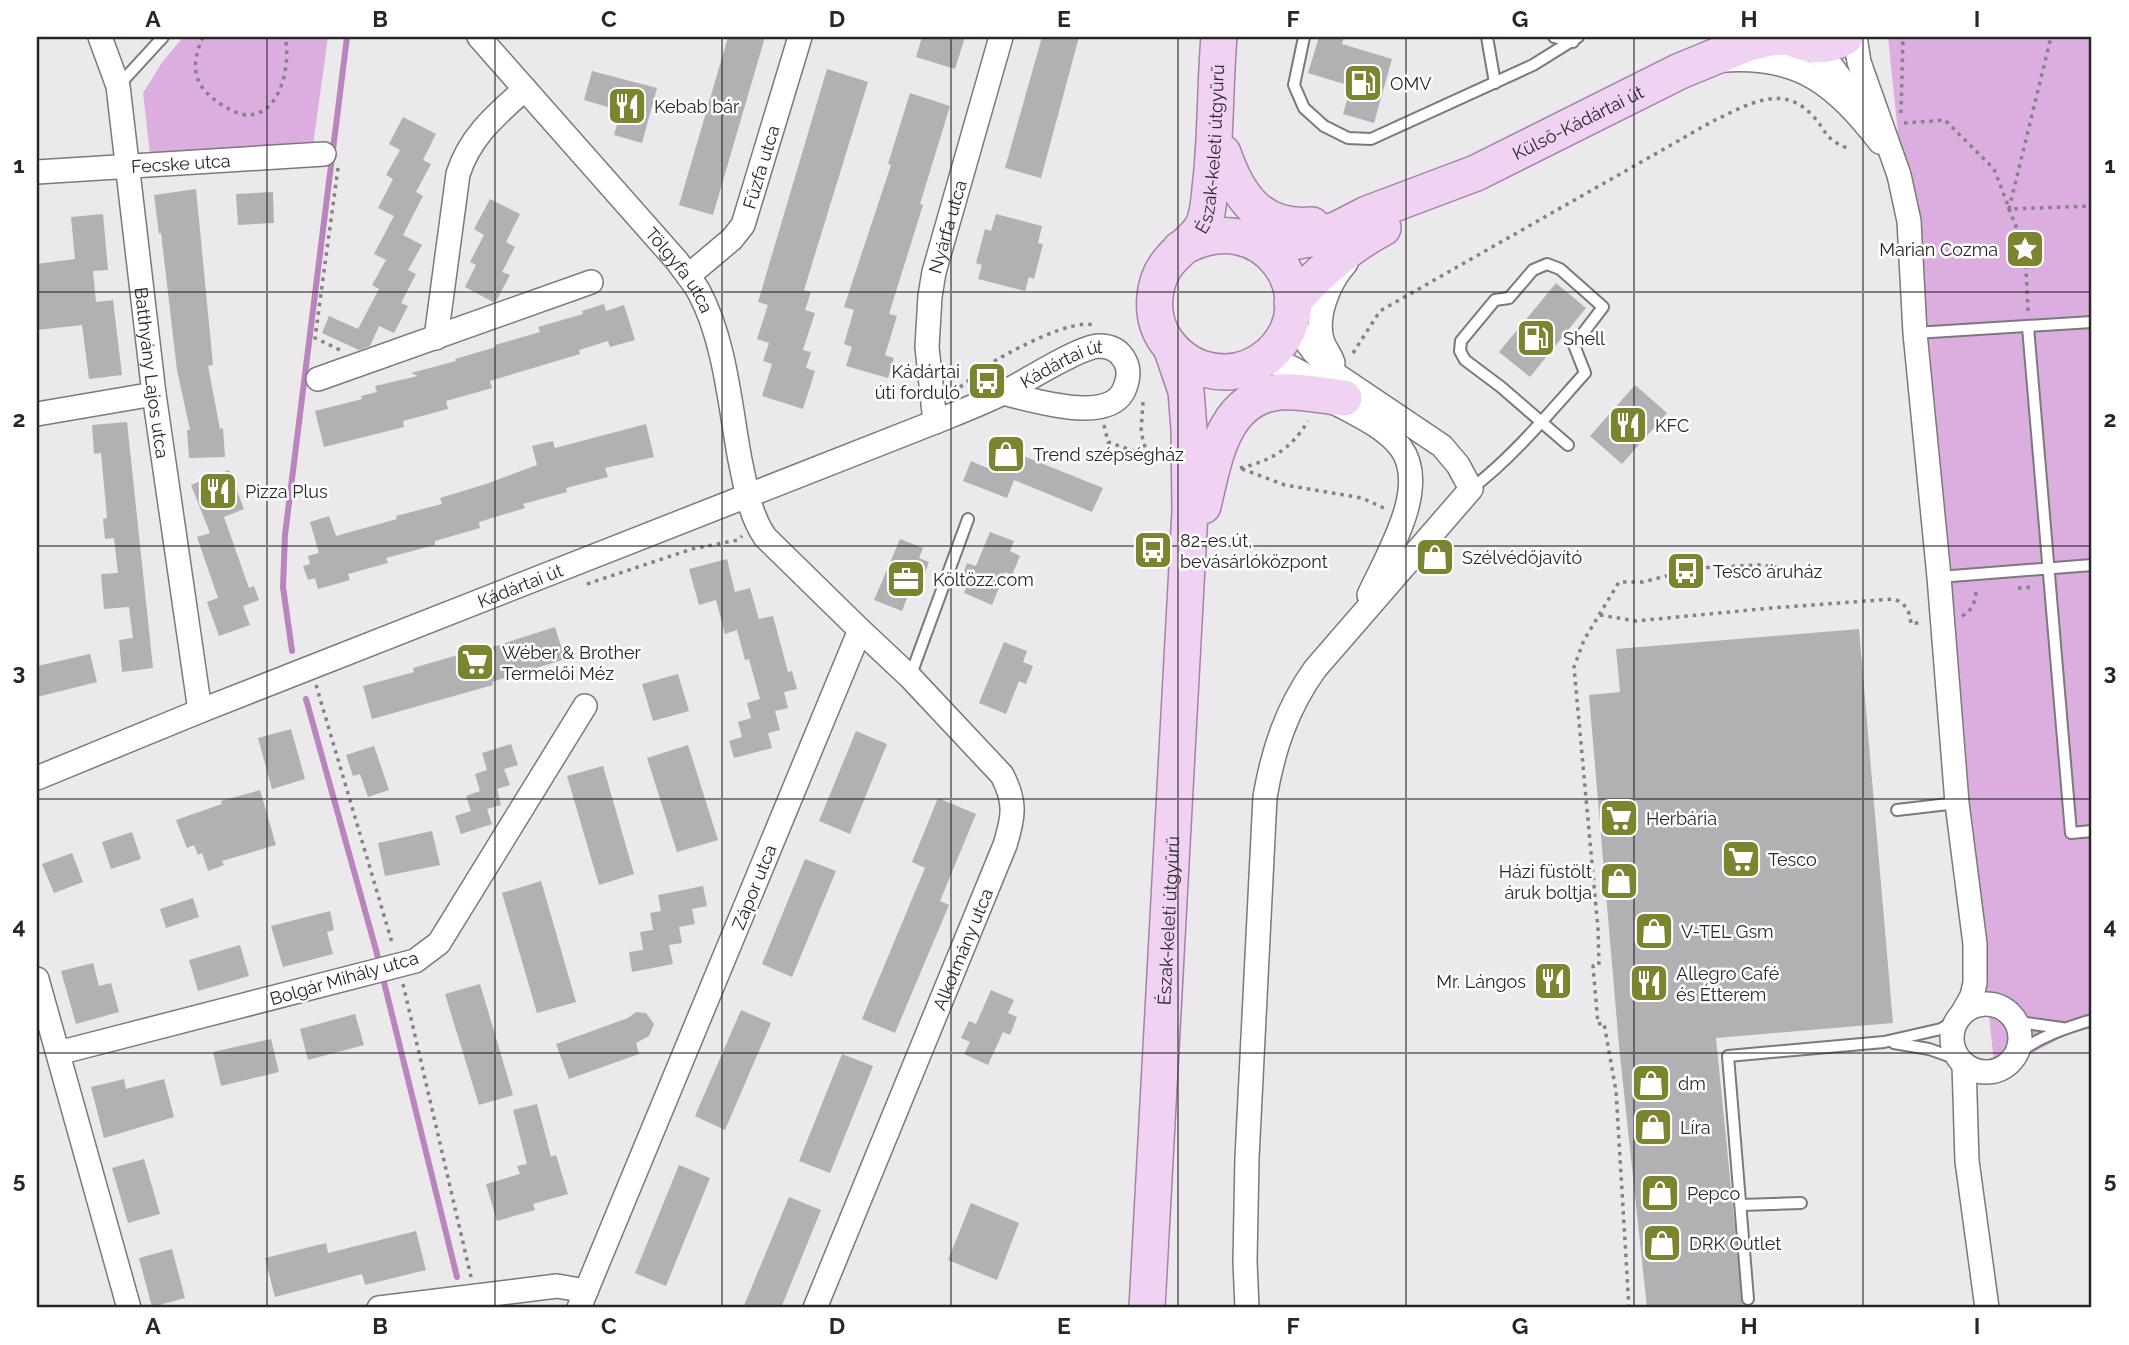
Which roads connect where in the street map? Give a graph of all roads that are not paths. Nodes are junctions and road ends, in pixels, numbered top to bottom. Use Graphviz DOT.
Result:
graph roads {
  1 [pos="100,37"];
  2 [pos="163,37"];
  3 [pos="479,37"];
  4 [pos="800,37"];
  5 [pos="1001,37"];
  6 [pos="1213,37"];
  7 [pos="1219,37"];
  8 [pos="1225,37"];
  9 [pos="1304,37"];
  10 [pos="1487,37"];
  11 [pos="1555,37"];
  12 [pos="1733,37"];
  13 [pos="1845,37"];
  14 [pos="1856,37"];
  15 [pos="1576,39"];
  16 [pos="1795,39"];
  17 [pos="1688,68"];
  18 [pos="1495,83"];
  19 [pos="118,86"];
  20 [pos="525,89"];
  21 [pos="1884,147"];
  22 [pos="1223,153"];
  23 [pos="331,161"];
  24 [pos="129,166"];
  25 [pos="37,172"];
  26 [pos="1899,175"];
  27 [pos="1365,226"];
  28 [pos="1178,235"];
  29 [pos="1246,239"];
  30 [pos="688,276"];
  31 [pos="591,282"];
  32 [pos="1292,312"];
  33 [pos="2092,322"];
  34 [pos="2028,327"];
  35 [pos="1915,333"];
  36 [pos="436,338"];
  37 [pos="1172,349"];
  38 [pos="1256,364"];
  39 [pos="318,379"];
  40 [pos="1335,390"];
  41 [pos="1002,393"];
  42 [pos="154,394"];
  43 [pos="37,414"];
  44 [pos="935,422"];
  45 [pos="1540,422"];
  46 [pos="1569,445"];
  47 [pos="1471,489"];
  48 [pos="747,497"];
  49 [pos="968,519"];
  50 [pos="1189,530"];
  51 [pos="2092,565"];
  52 [pos="2049,569"];
  53 [pos="1940,577"];
  54 [pos="1358,617"];
  55 [pos="860,630"];
  56 [pos="910,677"];
  57 [pos="585,706"];
  58 [pos="200,711"];
  59 [pos="37,778"];
  60 [pos="1957,803"];
  61 [pos="1897,810"];
  62 [pos="2092,831"];
  63 [pos="1975,944"];
  64 [pos="37,979"];
  65 [pos="2007,1011"];
  66 [pos="1959,1016"];
  67 [pos="2092,1020"];
  68 [pos="2065,1028"];
  69 [pos="1884,1042"];
  70 [pos="58,1053"];
  71 [pos="1962,1062"];
  72 [pos="2008,1062"];
  73 [pos="1968,1134"];
  74 [pos="1801,1203"];
  75 [pos="1741,1205"];
  76 [pos="1151,1256"];
  77 [pos="1748,1299"];
  78 [pos="583,1300"];
  79 [pos="129,1308"];
  80 [pos="379,1308"];
  81 [pos="816,1308"];
  82 [pos="1132,1308"];
  83 [pos="1147,1308"];
  84 [pos="1158,1308"];
  85 [pos="1247,1308"];
  86 [pos="1987,1308"];
  1 -- 19 [label="street, Batthyány Lajos utca"];
  2 -- 19 [label="lane"];
  3 -- 20 [label="street, Tölgyfa utca"];
  4 -- 30 [label="street, Fűzfa utca"];
  5 -- 44 [label="street, Nyárfa utca"];
  6 -- 28 [label="main road"];
  7 -- 28 [label="main road, Észak-keleti útgyűrű"];
  8 -- 22 [label="main road, Észak-keleti útgyűrű"];
  9 -- 18 [label="lane"];
  10 -- 18 [label="lane"];
  11 -- 15 [label="lane"];
  12 -- 17 [label="main road, Külső-Kádártai út"];
  13 -- 16 [label="main road, Külső-Kádártai út"];
  14 -- 26 [label="street"];
  15 -- 18 [label="lane"];
  16 -- 17 [label="main road, Külső-Kádártai út"];
  16 -- 21 [label="street"];
  17 -- 21 [label="street"];
  17 -- 27 [label="main road, Külső-Kádártai út"];
  19 -- 24 [label="street, Batthyány Lajos utca"];
  20 -- 30 [label="street, Tölgyfa utca"];
  20 -- 36 [label="street"];
  21 -- 26 [label="street"];
  22 -- 27 [label="main road"];
  22 -- 29 [label="main road, Észak-keleti útgyűrű"];
  23 -- 24 [label="street, Fecske utca"];
  24 -- 25 [label="street, Fecske utca"];
  24 -- 42 [label="street, Batthyány Lajos utca"];
  26 -- 35 [label="street"];
  27 -- 29 [label="main road"];
  27 -- 32 [label="main road"];
  27 -- 40 [label="street"];
  28 -- 29 [label="main road"];
  28 -- 37 [label="main road"];
  28 -- 50 [label="main road"];
  29 -- 32 [label="main road"];
  30 -- 48 [label="street, Tölgyfa utca"];
  31 -- 36 [label="street"];
  32 -- 38 [label="main road"];
  32 -- 40 [label="street"];
  33 -- 34 [label="lane"];
  34 -- 35 [label="lane"];
  34 -- 52 [label="lane"];
  35 -- 53 [label="street"];
  36 -- 39 [label="street"];
  37 -- 38 [label="main road"];
  37 -- 50 [label="main road"];
  38 -- 40 [label="street"];
  38 -- 50 [label="main road"];
  40 -- 47 [label="street"];
  40 -- 50 [label="main road"];
  40 -- 54 [label="street"];
  41 -- 41 [label="street, Kádártai út"];
  41 -- 44 [label="street, Kádártai út"];
  42 -- 43 [label="street"];
  42 -- 58 [label="street, Batthyány Lajos utca"];
  44 -- 48 [label="street, Kádártai út"];
  45 -- 45 [label="lane"];
  45 -- 46 [label="lane"];
  45 -- 47 [label="lane"];
  47 -- 54 [label="street"];
  48 -- 55 [label="street"];
  48 -- 58 [label="street, Kádártai út"];
  49 -- 56 [label="lane"];
  50 -- 76 [label="main road, Észak-keleti útgyűrű"];
  51 -- 52 [label="lane"];
  52 -- 53 [label="lane"];
  52 -- 62 [label="lane"];
  53 -- 60 [label="street"];
  54 -- 85 [label="street"];
  55 -- 56 [label="street, Alkotmány utca"];
  55 -- 78 [label="street, Zápor utca"];
  56 -- 81 [label="street, Alkotmány utca"];
  57 -- 70 [label="street, Bolgár Mihály utca"];
  58 -- 59 [label="street, Kádártai út"];
  60 -- 61 [label="lane"];
  60 -- 63 [label="street"];
  63 -- 65 [label="street"];
  63 -- 66 [label="street"];
  64 -- 70 [label="street"];
  65 -- 66 [label="street"];
  65 -- 68 [label="lane"];
  65 -- 72 [label="street"];
  66 -- 69 [label="lane"];
  66 -- 71 [label="street"];
  67 -- 68 [label="lane"];
  68 -- 72 [label="lane"];
  69 -- 71 [label="lane"];
  69 -- 75 [label="lane"];
  70 -- 79 [label="street"];
  71 -- 72 [label="street"];
  71 -- 73 [label="street"];
  72 -- 73 [label="street"];
  73 -- 86 [label="street"];
  74 -- 75 [label="lane"];
  75 -- 77 [label="lane"];
  76 -- 82 [label="main road"];
  76 -- 83 [label="main road, Észak-keleti útgyűrű"];
  76 -- 84 [label="main road"];
  78 -- 80 [label="street"];
}
